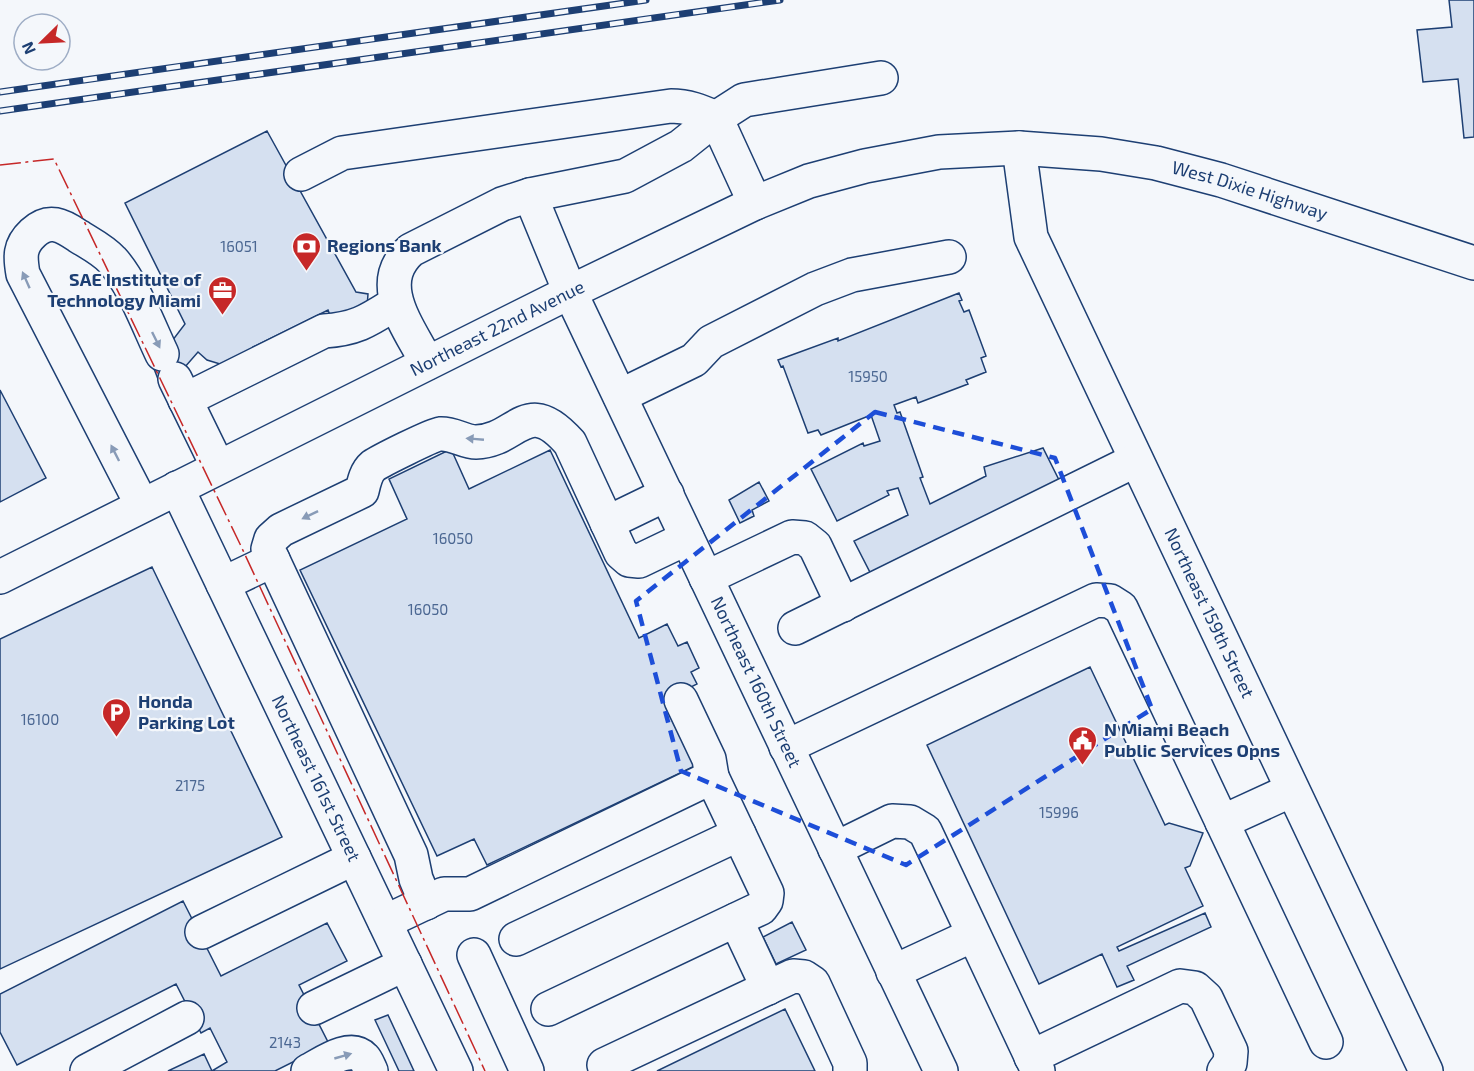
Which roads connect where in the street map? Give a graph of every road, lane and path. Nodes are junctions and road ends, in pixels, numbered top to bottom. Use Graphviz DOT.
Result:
graph roads {
  1 [pos="881,78"];
  2 [pos="716,118"];
  3 [pos="1019,148"];
  4 [pos="301,174"];
  5 [pos="530,195"];
  6 [pos="754,203"];
  7 [pos="949,257"];
  8 [pos="1474,263"];
  9 [pos="570,292"];
  10 [pos="396,303"];
  11 [pos="427,363"];
  12 [pos="174,378"];
  13 [pos="620,396"];
  14 [pos="1136,460"];
  15 [pos="218,467"];
  16 [pos="177,488"];
  17 [pos="667,494"];
  18 [pos="142,505"];
  19 [pos="607,523"];
  20 [pos="687,538"];
  21 [pos="273,560"];
  22 [pos="0,577"];
  23 [pos="705,578"];
  24 [pos="223,584"];
  25 [pos="843,604"];
  26 [pos="795,628"];
  27 [pos="681,700"];
  28 [pos="786,747"];
  29 [pos="712,777"];
  30 [pos="1292,790"];
  31 [pos="1222,822"];
  32 [pos="739,834"];
  33 [pos="835,849"];
  34 [pos="354,858"];
  35 [pos="426,903"];
  36 [pos="736,920"];
  37 [pos="385,922"];
  38 [pos="202,932"];
  39 [pos="973,935"];
  40 [pos="516,939"];
  41 [pos="474,955"];
  42 [pos="405,964"];
  43 [pos="893,972"];
  44 [pos="768,988"];
  45 [pos="314,1008"];
  46 [pos="548,1009"];
  47 [pos="187,1018"];
  48 [pos="1326,1042"];
  49 [pos="1035,1064"];
  50 [pos="604,1065"];
  51 [pos="87,1071"];
  52 [pos="308,1071"];
  53 [pos="371,1071"];
  54 [pos="456,1071"];
  55 [pos="527,1071"];
  56 [pos="849,1071"];
  57 [pos="941,1071"];
  58 [pos="1224,1071"];
  59 [pos="1426,1071"];
  1 -- 2 [label="street"];
  2 -- 4 [label="street"];
  2 -- 5 [label="street"];
  2 -- 6 [label="street"];
  3 -- 6 [label="street, Northeast 22nd Avenue"];
  3 -- 8 [label="street, West Dixie Highway"];
  3 -- 14 [label="street, Northeast 159th Street"];
  5 -- 9 [label="street, Northeast 160th Street"];
  5 -- 10 [label="street"];
  6 -- 9 [label="street, Northeast 22nd Avenue"];
  7 -- 13 [label="street"];
  9 -- 11 [label="street, Northeast 22nd Avenue"];
  9 -- 13 [label="street, Northeast 160th Street"];
  10 -- 11 [label="street"];
  10 -- 12 [label="street"];
  11 -- 15 [label="street, Northeast 22nd Avenue"];
  12 -- 15 [label="street"];
  18 -- 12 [label="street, one-way"];
  13 -- 17 [label="street, Northeast 160th Street"];
  14 -- 25 [label="street"];
  14 -- 30 [label="street, Northeast 159th Street"];
  15 -- 16 [label="street, Northeast 22nd Avenue"];
  16 -- 18 [label="street, Northeast 22nd Avenue"];
  16 -- 24 [label="street, Northeast 161st Street"];
  17 -- 19 [label="street"];
  17 -- 20 [label="street, Northeast 160th Street"];
  18 -- 22 [label="street, Northeast 22nd Avenue"];
  19 -- 20 [label="street"];
  19 -- 21 [label="street, one-way"];
  20 -- 23 [label="street, Northeast 160th Street"];
  21 -- 24 [label="street"];
  21 -- 35 [label="street"];
  23 -- 25 [label="street"];
  23 -- 28 [label="street, Northeast 160th Street"];
  24 -- 34 [label="street, Northeast 161st Street"];
  25 -- 26 [label="street"];
  27 -- 29 [label="street"];
  28 -- 31 [label="street"];
  28 -- 33 [label="street, Northeast 160th Street"];
  29 -- 32 [label="street"];
  29 -- 35 [label="street"];
  30 -- 31 [label="street"];
  30 -- 59 [label="street, Northeast 159th Street"];
  31 -- 48 [label="street"];
  32 -- 36 [label="street"];
  32 -- 40 [label="street"];
  33 -- 39 [label="street"];
  33 -- 43 [label="street, Northeast 160th Street"];
  34 -- 37 [label="street, Northeast 161st Street"];
  34 -- 38 [label="street"];
  35 -- 37 [label="street"];
  36 -- 44 [label="street"];
  36 -- 46 [label="street"];
  37 -- 42 [label="street, Northeast 161st Street"];
  39 -- 43 [label="street"];
  39 -- 49 [label="street"];
  41 -- 55 [label="street"];
  42 -- 45 [label="street"];
  42 -- 54 [label="street, Northeast 161st Street"];
  43 -- 57 [label="street, Northeast 160th Street"];
  44 -- 50 [label="street"];
  44 -- 56 [label="street"];
  47 -- 51 [label="street"];
  49 -- 58 [label="street"];
  52 -- 53 [label="street, one-way"];
}
